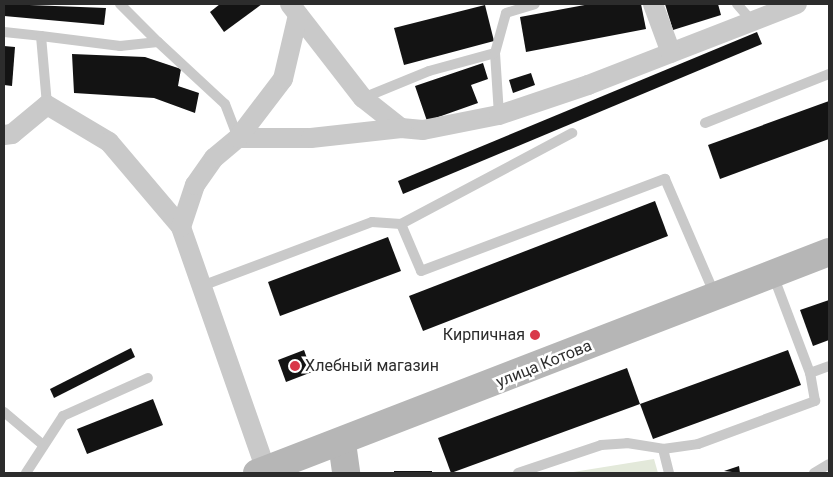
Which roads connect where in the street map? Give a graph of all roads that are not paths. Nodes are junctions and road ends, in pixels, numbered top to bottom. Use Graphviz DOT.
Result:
graph roads {
  1 [pos="120,4"];
  2 [pos="535,4"];
  3 [pos="653,4"];
  4 [pos="737,4"];
  5 [pos="797,4"];
  6 [pos="294,10"];
  7 [pos="752,21"];
  8 [pos="4,32"];
  9 [pos="41,36"];
  10 [pos="158,42"];
  11 [pos="671,53"];
  12 [pos="495,54"];
  13 [pos="829,74"];
  14 [pos="363,98"];
  15 [pos="47,105"];
  16 [pos="499,115"];
  17 [pos="705,123"];
  18 [pos="401,128"];
  19 [pos="354,133"];
  20 [pos="572,133"];
  21 [pos="4,135"];
  22 [pos="238,138"];
  23 [pos="401,224"];
  24 [pos="181,227"];
  25 [pos="829,252"];
  26 [pos="772,274"];
  27 [pos="198,287"];
  28 [pos="715,296"];
  29 [pos="829,366"];
  30 [pos="810,373"];
  31 [pos="148,378"];
  32 [pos="4,412"];
  33 [pos="342,443"];
  34 [pos="42,444"];
  35 [pos="663,449"];
  36 [pos="829,464"];
  37 [pos="262,472"];
  38 [pos="23,473"];
  39 [pos="346,473"];
  40 [pos="518,473"];
  41 [pos="669,473"];
  42 [pos="814,473"];
  1 -- 10 [label="lane"];
  2 -- 12 [label="lane"];
  3 -- 11 [label="street"];
  4 -- 7 [label="lane"];
  5 -- 7 [label="street"];
  6 -- 14 [label="street"];
  6 -- 22 [label="street"];
  7 -- 11 [label="street"];
  8 -- 9 [label="lane"];
  9 -- 10 [label="lane"];
  9 -- 15 [label="lane"];
  10 -- 22 [label="lane"];
  11 -- 16 [label="street"];
  12 -- 14 [label="lane"];
  12 -- 16 [label="lane"];
  13 -- 17 [label="lane"];
  14 -- 18 [label="street"];
  14 -- 19 [label="street"];
  15 -- 21 [label="street"];
  15 -- 24 [label="street"];
  16 -- 18 [label="street"];
  18 -- 19 [label="street"];
  19 -- 22 [label="street"];
  20 -- 23 [label="lane"];
  22 -- 24 [label="street"];
  23 -- 27 [label="lane"];
  23 -- 28 [label="lane"];
  24 -- 27 [label="street"];
  25 -- 26 [label="street, улица Котова"];
  26 -- 28 [label="street, улица Котова"];
  26 -- 30 [label="lane"];
  27 -- 37 [label="street"];
  28 -- 33 [label="street, улица Котова"];
  29 -- 30 [label="lane"];
  30 -- 35 [label="lane"];
  31 -- 34 [label="lane"];
  32 -- 34 [label="lane"];
  33 -- 37 [label="street, улица Котова"];
  33 -- 39 [label="street"];
  34 -- 38 [label="lane"];
  35 -- 40 [label="lane"];
  35 -- 41 [label="lane"];
  36 -- 42 [label="lane"];
}
